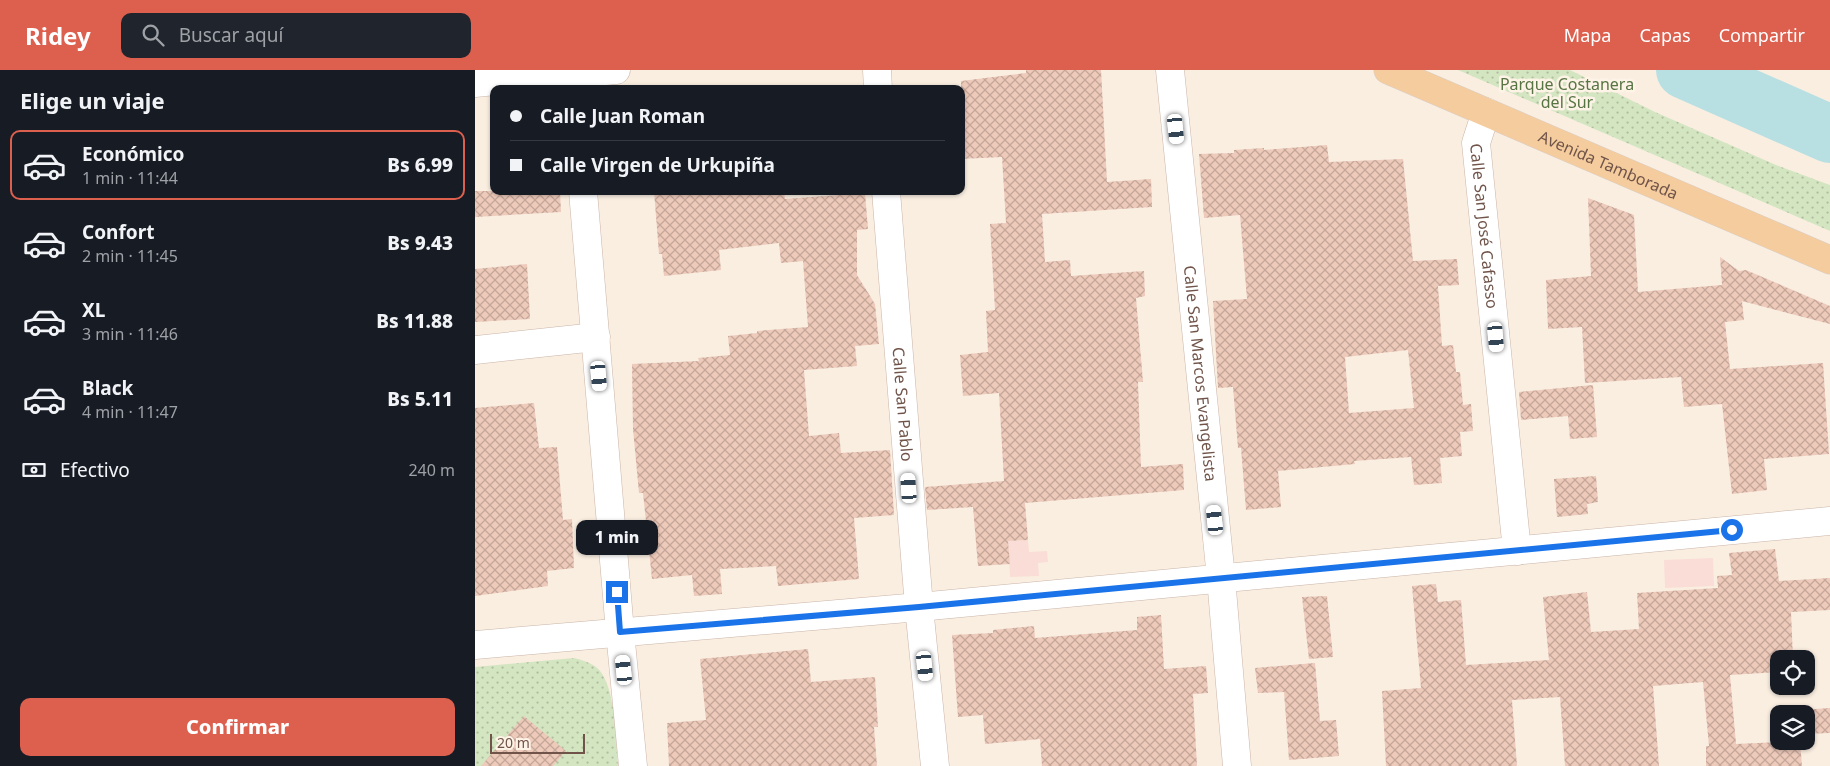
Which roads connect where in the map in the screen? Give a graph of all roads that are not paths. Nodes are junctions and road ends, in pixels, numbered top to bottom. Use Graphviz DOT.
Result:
graph roads {
  1 [pos="616,70"];
  2 [pos="877,70"];
  3 [pos="1170,70"];
  4 [pos="1388,70"];
  5 [pos="574,78"];
  6 [pos="475,84"];
  7 [pos="879,85"];
  8 [pos="1486,112"];
  9 [pos="583,195"];
  10 [pos="886,195"];
  11 [pos="1830,260"];
  12 [pos="596,337"];
  13 [pos="475,350"];
  14 [pos="1830,521"];
  15 [pos="1517,551"];
  16 [pos="1221,578"];
  17 [pos="919,607"];
  18 [pos="620,632"];
  19 [pos="475,644"];
  20 [pos="633,766"];
  21 [pos="935,766"];
  22 [pos="1237,766"];
  1 -- 5 [label="street"];
  2 -- 7 [label="street"];
  3 -- 16 [label="street, Calle San Marcos Evangelista"];
  4 -- 8 [label="main road, Avenida Tamborada"];
  5 -- 6 [label="street"];
  8 -- 11 [label="main road, Avenida Tamborada"];
  8 -- 15 [label="street, Calle San José Cafasso"];
  9 -- 12 [label="street"];
  10 -- 17 [label="street, Calle San Pablo"];
  12 -- 13 [label="street"];
  12 -- 18 [label="street"];
  14 -- 15 [label="street"];
  15 -- 16 [label="street"];
  16 -- 17 [label="street"];
  16 -- 22 [label="street, Calle San Marcos Evangelista"];
  17 -- 18 [label="street"];
  17 -- 21 [label="street, Calle San Pablo"];
  18 -- 19 [label="street"];
  18 -- 20 [label="street"];
}
